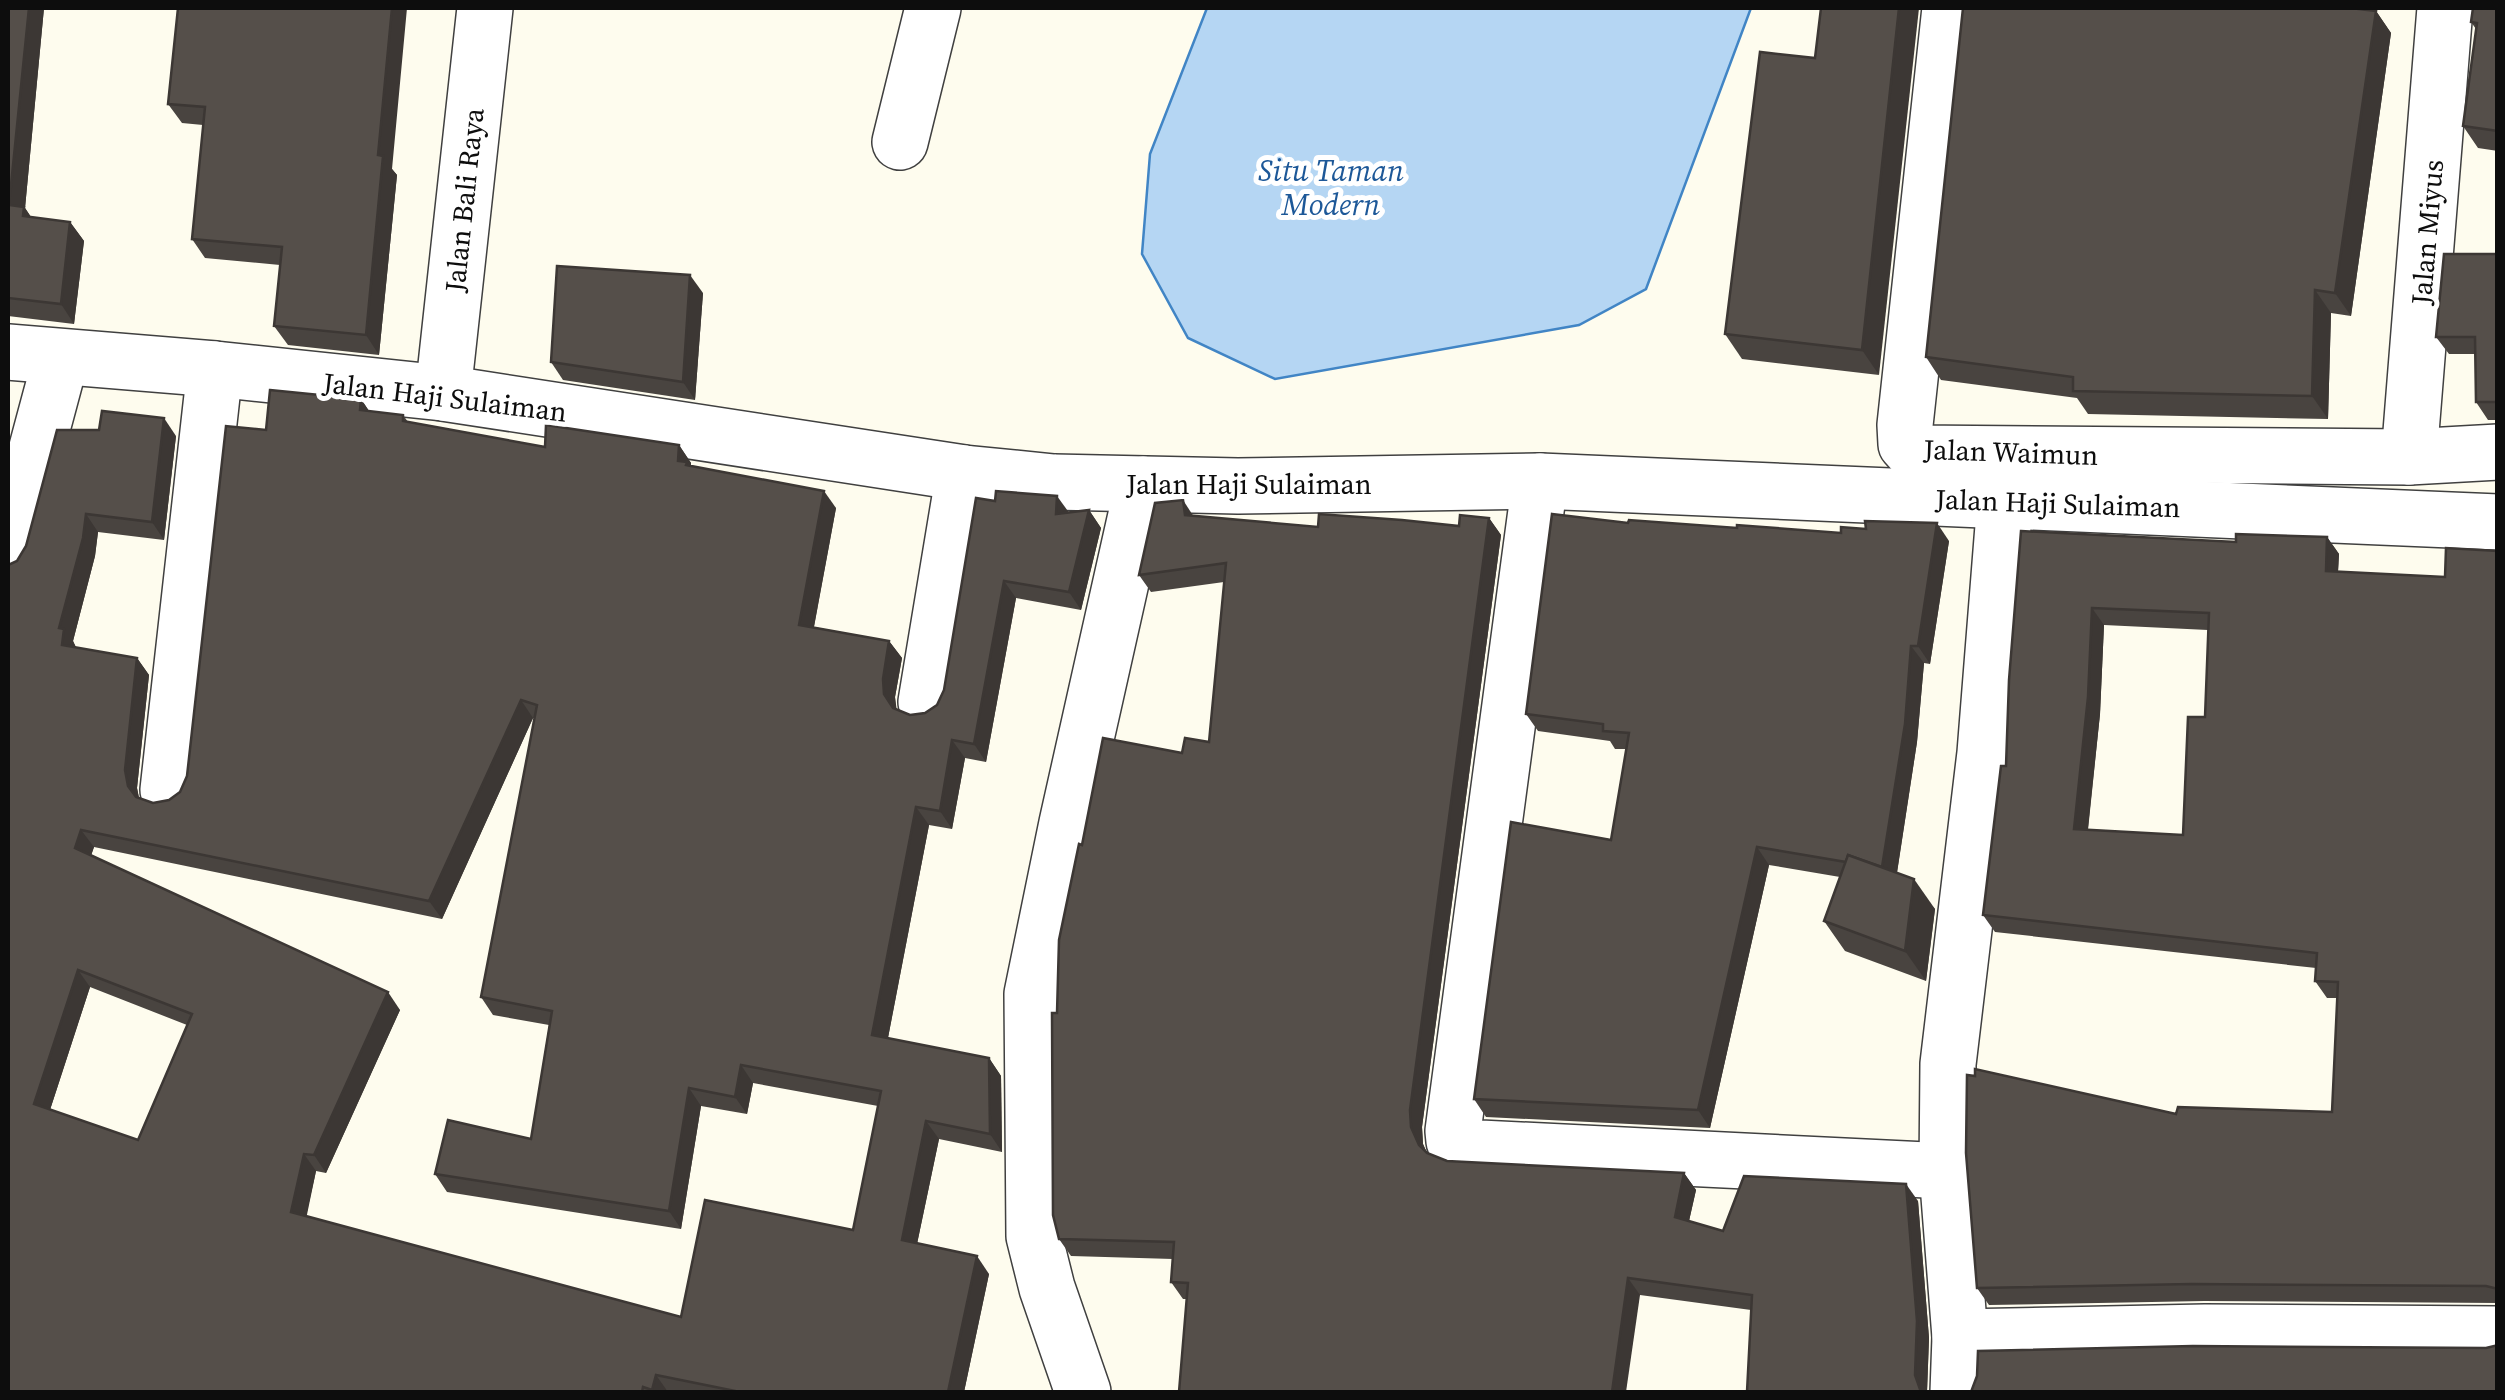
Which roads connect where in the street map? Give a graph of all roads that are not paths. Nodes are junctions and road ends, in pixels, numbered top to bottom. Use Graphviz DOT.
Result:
graph roads {
  1 [pos="485,8"];
  2 [pos="933,8"];
  3 [pos="1950,8"];
  4 [pos="2445,8"];
  5 [pos="900,142"];
  6 [pos="8,352"];
  7 [pos="61,358"];
  8 [pos="216,369"];
  9 [pos="443,393"];
  10 [pos="2498,452"];
  11 [pos="2409,457"];
  12 [pos="964,473"];
  13 [pos="1540,481"];
  14 [pos="1144,484"];
  15 [pos="2005,501"];
  16 [pos="2498,522"];
  17 [pos="8,556"];
  18 [pos="926,702"];
  19 [pos="168,790"];
  20 [pos="1948,1171"];
  21 [pos="2498,1334"];
  22 [pos="1960,1337"];
  23 [pos="1084,1392"];
  24 [pos="1958,1392"];
  1 -- 9 [label="street, Jalan Bali Raya"];
  2 -- 5 [label="street"];
  3 -- 11 [label="street, Jalan Waimun"];
  4 -- 11 [label="street, Jalan Miyus"];
  6 -- 7 [label="street, Jalan Haji Sulaiman"];
  7 -- 8 [label="street, Jalan Haji Sulaiman"];
  7 -- 17 [label="street"];
  8 -- 9 [label="street, Jalan Haji Sulaiman"];
  8 -- 19 [label="street"];
  9 -- 12 [label="street, Jalan Haji Sulaiman"];
  10 -- 11 [label="street, Jalan Waimun"];
  12 -- 14 [label="street, Jalan Haji Sulaiman"];
  12 -- 18 [label="street"];
  13 -- 14 [label="street, Jalan Haji Sulaiman"];
  13 -- 15 [label="street, Jalan Haji Sulaiman"];
  13 -- 20 [label="street"];
  14 -- 23 [label="street"];
  15 -- 16 [label="street, Jalan Haji Sulaiman"];
  15 -- 20 [label="street"];
  20 -- 22 [label="street"];
  21 -- 22 [label="street"];
  22 -- 24 [label="street"];
}
